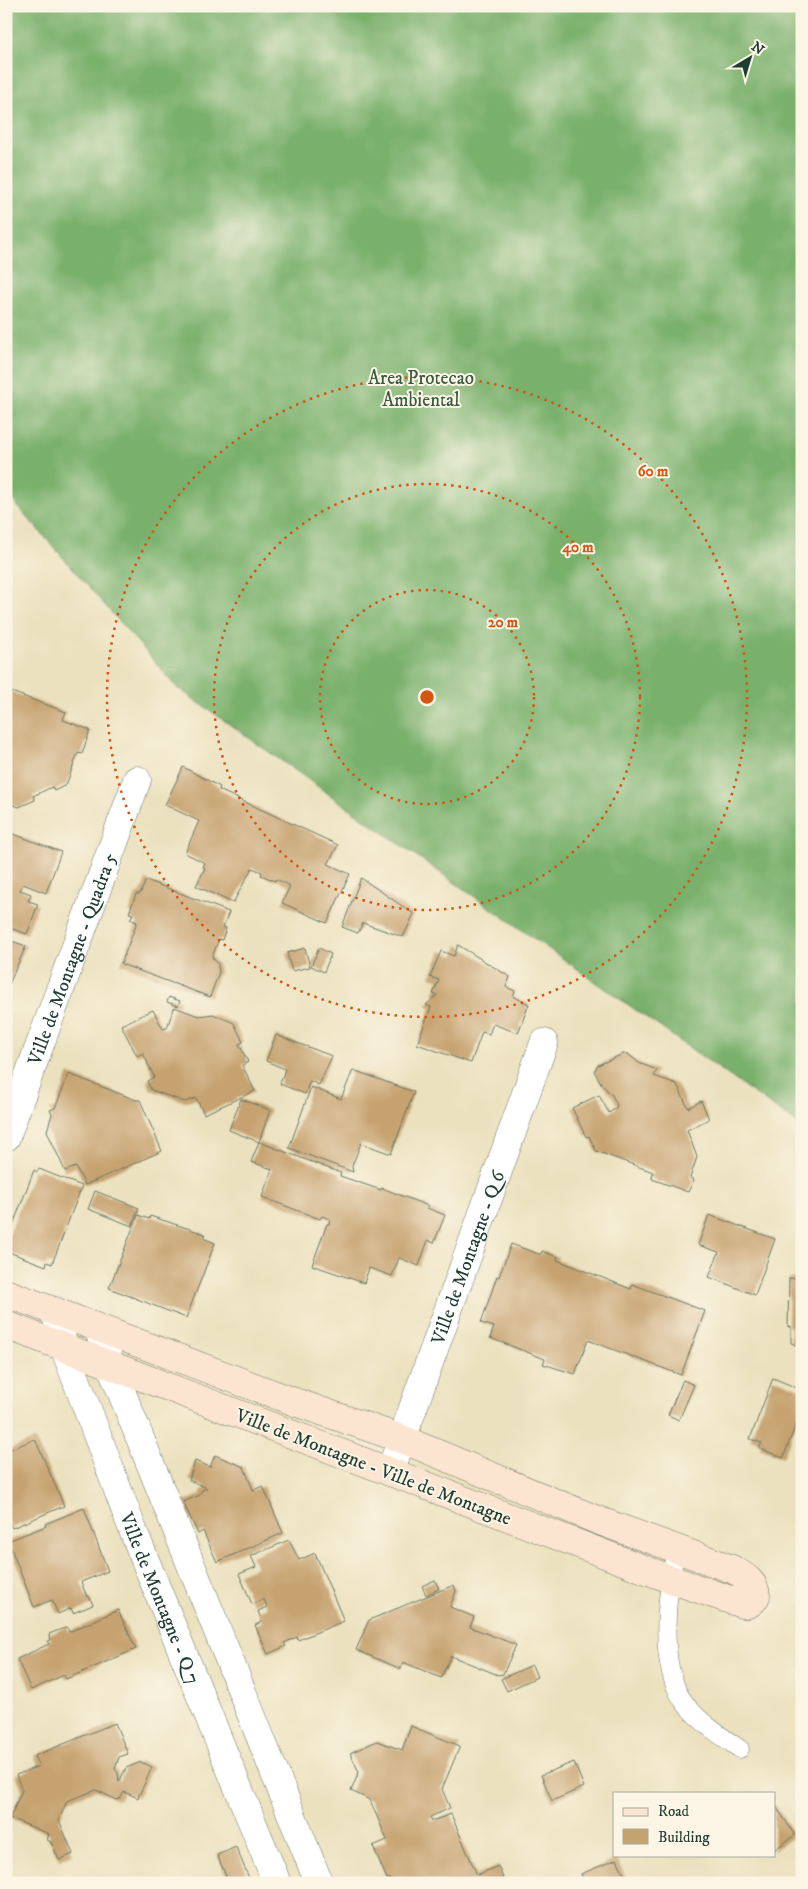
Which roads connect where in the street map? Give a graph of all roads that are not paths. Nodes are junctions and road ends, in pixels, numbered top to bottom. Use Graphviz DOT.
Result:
graph roads {
  1 [pos="137,780"];
  2 [pos="544,1043"];
  3 [pos="6,1137"];
  4 [pos="6,1293"];
  5 [pos="55,1311"];
  6 [pos="6,1324"];
  7 [pos="98,1328"];
  8 [pos="64,1347"];
  9 [pos="111,1366"];
  10 [pos="402,1439"];
  11 [pos="390,1472"];
  12 [pos="676,1549"];
  13 [pos="670,1579"];
  14 [pos="740,1749"];
  15 [pos="277,1883"];
  16 [pos="319,1883"];
  1 -- 3 [label="street, Ville de Montagne - Quadra 5"];
  2 -- 10 [label="street, Ville de Montagne - Q 6"];
  4 -- 5 [label="street, Ville de Montagne - Ville de Montagne"];
  5 -- 7 [label="street, Ville de Montagne - Ville de Montagne"];
  5 -- 8 [label="street, Ville de Montagne - Q 7"];
  6 -- 8 [label="street, Ville de Montagne - Ville de Montagne"];
  7 -- 9 [label="street"];
  7 -- 10 [label="street, Ville de Montagne - Ville de Montagne"];
  8 -- 9 [label="street, Ville de Montagne - Ville de Montagne"];
  8 -- 15 [label="street, Ville de Montagne - Q 7"];
  9 -- 11 [label="street, Ville de Montagne - Ville de Montagne"];
  9 -- 16 [label="street"];
  10 -- 11 [label="street, Ville de Montagne - Q 6"];
  10 -- 12 [label="street, Ville de Montagne - Ville de Montagne"];
  11 -- 13 [label="street, Ville de Montagne - Ville de Montagne"];
  12 -- 13 [label="lane"];
  12 -- 13 [label="street, Ville de Montagne - Ville de Montagne"];
  13 -- 14 [label="lane"];
}
